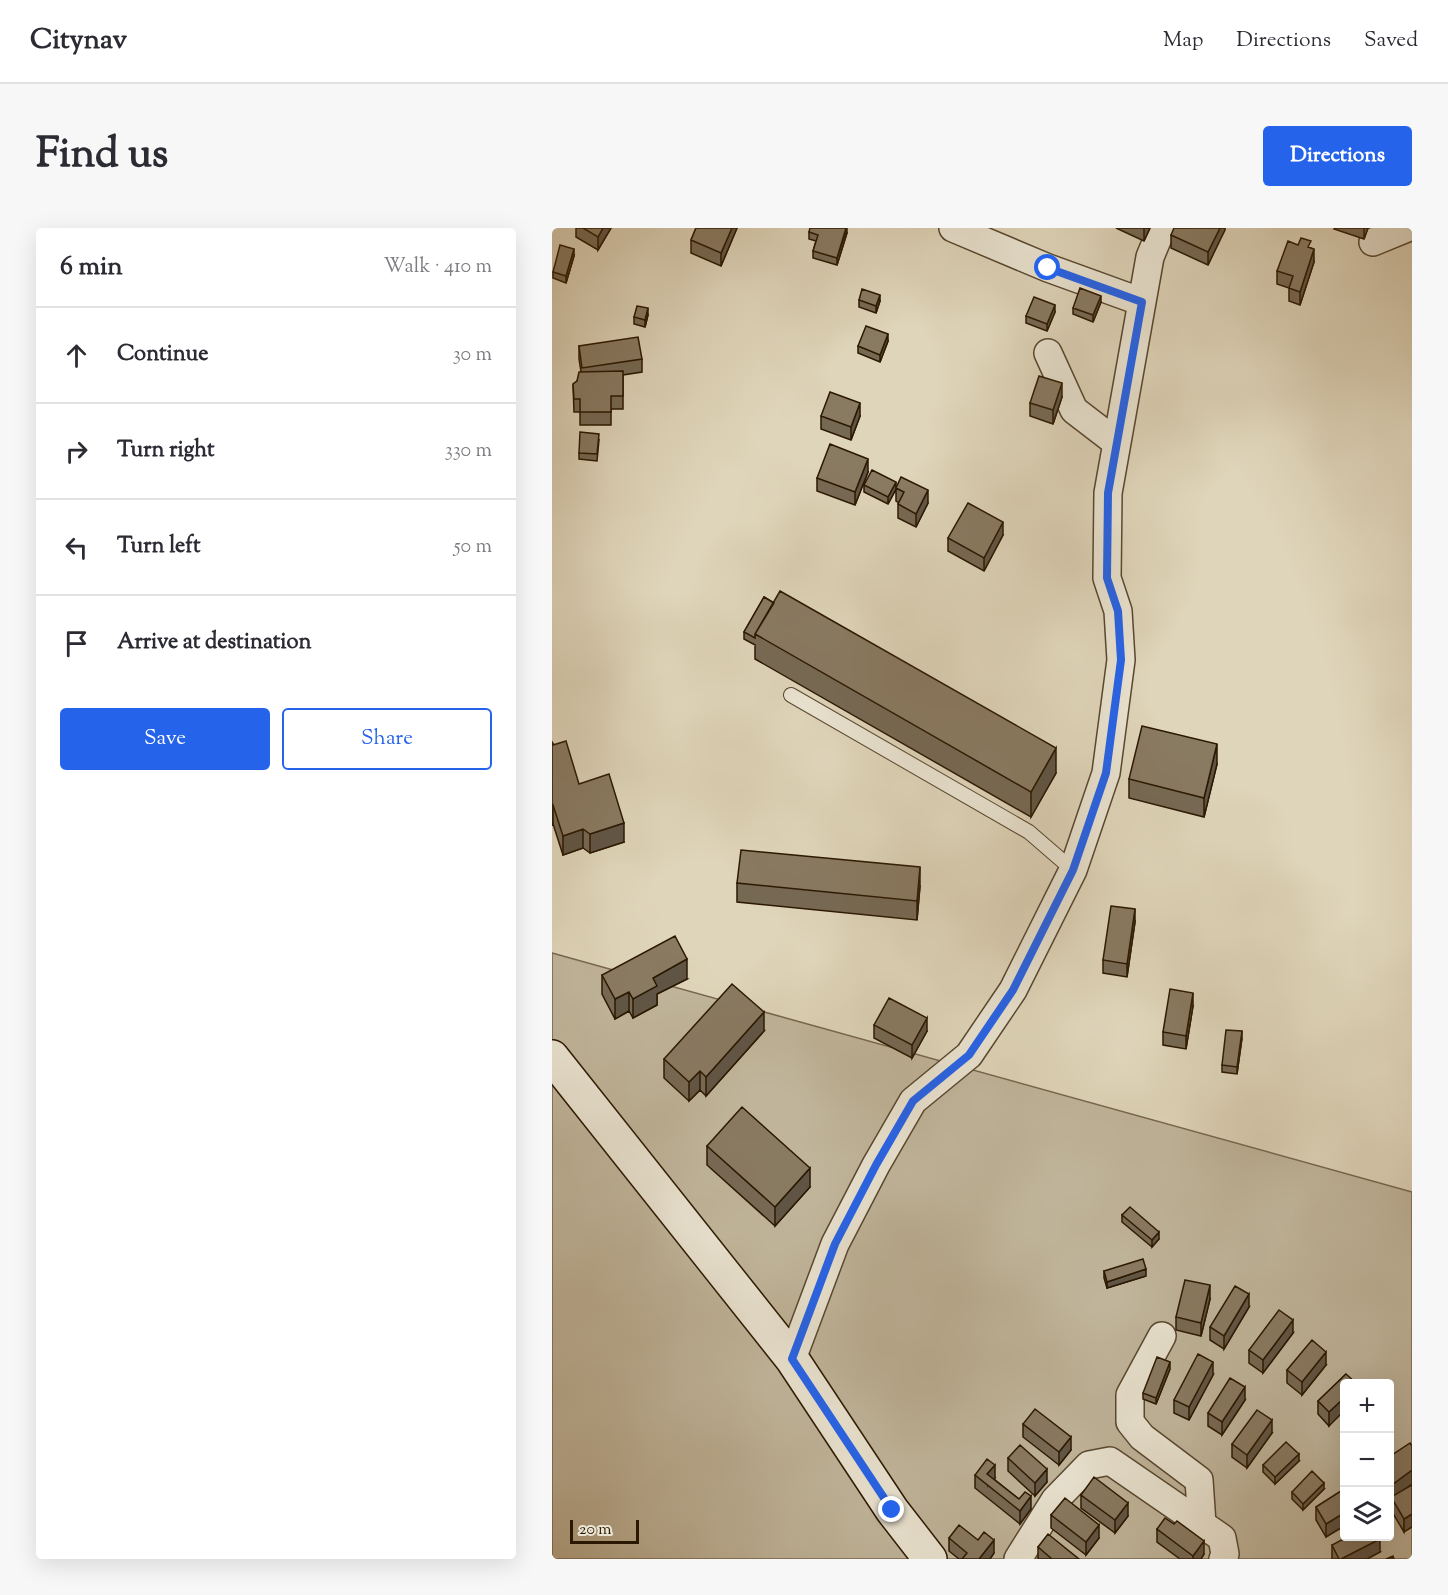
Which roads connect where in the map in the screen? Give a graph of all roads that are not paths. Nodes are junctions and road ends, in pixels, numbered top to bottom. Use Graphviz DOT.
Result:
graph roads {
  1 [pos="953,228"];
  2 [pos="1162,228"];
  3 [pos="1407,228"];
  4 [pos="1373,242"];
  5 [pos="1142,302"];
  6 [pos="1048,353"];
  7 [pos="1117,443"];
  8 [pos="791,695"];
  9 [pos="1073,870"];
  10 [pos="552,1057"];
  11 [pos="1162,1336"];
  12 [pos="792,1359"];
  13 [pos="1202,1524"];
  14 [pos="930,1559"];
  15 [pos="1018,1559"];
  16 [pos="1223,1559"];
  1 -- 5 [label="street"];
  2 -- 5 [label="street"];
  3 -- 4 [label="street"];
  5 -- 7 [label="street"];
  6 -- 7 [label="street"];
  7 -- 9 [label="street"];
  8 -- 9 [label="lane"];
  9 -- 12 [label="street"];
  10 -- 12 [label="street"];
  11 -- 13 [label="street"];
  12 -- 14 [label="street"];
  13 -- 15 [label="street"];
  13 -- 16 [label="street"];
}
